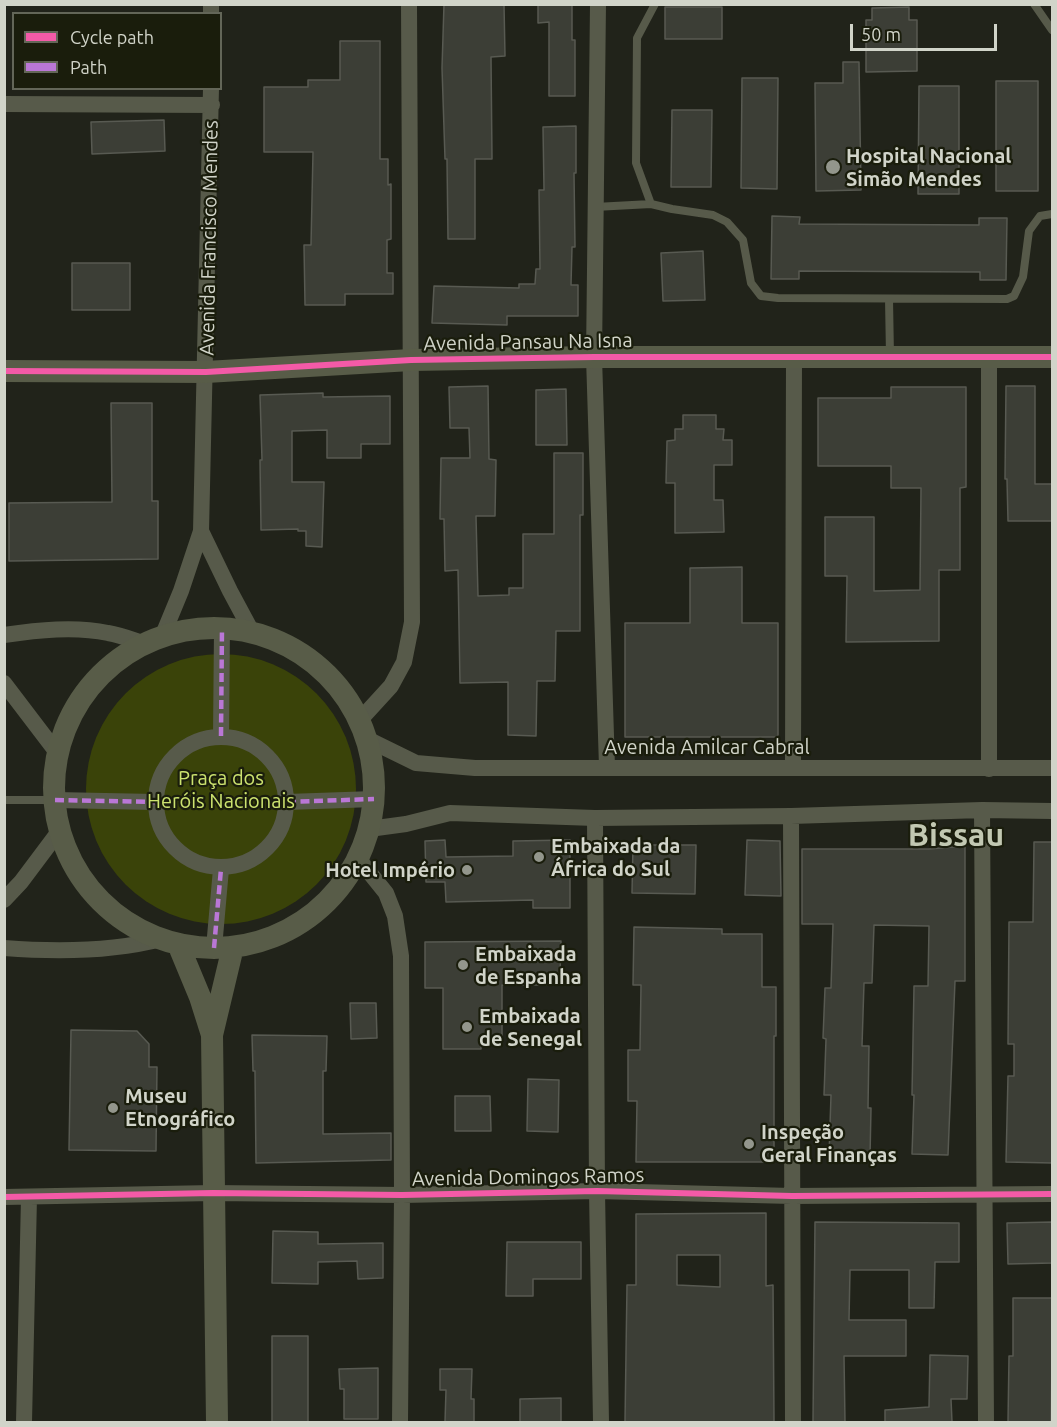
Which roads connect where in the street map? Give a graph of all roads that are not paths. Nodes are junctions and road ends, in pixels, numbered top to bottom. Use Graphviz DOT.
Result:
graph roads {
  1 [pos="409,4"];
  2 [pos="598,4"];
  3 [pos="655,4"];
  4 [pos="1034,4"];
  5 [pos="1053,30"];
  6 [pos="212,97"];
  7 [pos="4,104"];
  8 [pos="651,204"];
  9 [pos="595,207"];
  10 [pos="1053,214"];
  11 [pos="889,299"];
  12 [pos="794,356"];
  13 [pos="890,356"];
  14 [pos="594,357"];
  15 [pos="989,357"];
  16 [pos="1053,357"];
  17 [pos="411,360"];
  18 [pos="4,371"];
  19 [pos="206,372"];
  20 [pos="201,531"];
  21 [pos="222,628"];
  22 [pos="252,632"];
  23 [pos="4,635"];
  24 [pos="153,640"];
  25 [pos="4,683"];
  26 [pos="363,730"];
  27 [pos="221,736"];
  28 [pos="58,754"];
  29 [pos="607,767"];
  30 [pos="793,768"];
  31 [pos="1053,768"];
  32 [pos="989,769"];
  33 [pos="374,799"];
  34 [pos="4,800"];
  35 [pos="55,800"];
  36 [pos="155,802"];
  37 [pos="287,802"];
  38 [pos="982,810"];
  39 [pos="1053,811"];
  40 [pos="791,816"];
  41 [pos="595,818"];
  42 [pos="369,829"];
  43 [pos="60,830"];
  44 [pos="357,857"];
  45 [pos="221,869"];
  46 [pos="4,900"];
  47 [pos="169,942"];
  48 [pos="4,948"];
  49 [pos="224,948"];
  50 [pos="212,1035"];
  51 [pos="597,1191"];
  52 [pos="213,1193"];
  53 [pos="985,1194"];
  54 [pos="1052,1194"];
  55 [pos="402,1195"];
  56 [pos="792,1196"];
  57 [pos="4,1197"];
  58 [pos="29,1197"];
  59 [pos="24,1422"];
  60 [pos="217,1422"];
  61 [pos="400,1422"];
  62 [pos="600,1422"];
  63 [pos="793,1422"];
  64 [pos="986,1422"];
  1 -- 17 [label="street"];
  2 -- 9 [label="street"];
  3 -- 8 [label="lane"];
  4 -- 5 [label="lane"];
  6 -- 7 [label="street"];
  6 -- 19 [label="street, Avenida Francisco Mendes"];
  8 -- 9 [label="lane"];
  8 -- 11 [label="lane"];
  9 -- 14 [label="street"];
  10 -- 11 [label="lane"];
  11 -- 13 [label="lane"];
  12 -- 13 [label="main road, Avenida Pansau Na Isna"];
  12 -- 14 [label="main road, Avenida Pansau Na Isna"];
  12 -- 30 [label="street"];
  13 -- 15 [label="main road, Avenida Pansau Na Isna"];
  14 -- 17 [label="main road, Avenida Pansau Na Isna"];
  14 -- 29 [label="street"];
  15 -- 16 [label="main road, Avenida Pansau Na Isna"];
  15 -- 32 [label="street"];
  17 -- 19 [label="main road, Avenida Pansau Na Isna"];
  17 -- 26 [label="street"];
  18 -- 19 [label="main road, Avenida Pansau Na Isna"];
  19 -- 20 [label="street, Avenida Francisco Mendes"];
  20 -- 22 [label="street"];
  20 -- 24 [label="street"];
  21 -- 22 [label="main road"];
  21 -- 24 [label="main road"];
  21 -- 27 [label="street"];
  22 -- 26 [label="main road"];
  23 -- 24 [label="street"];
  24 -- 28 [label="main road"];
  25 -- 28 [label="street"];
  26 -- 29 [label="street, Avenida Amilcar Cabral"];
  26 -- 33 [label="main road"];
  27 -- 36 [label="street"];
  27 -- 37 [label="street"];
  28 -- 35 [label="main road"];
  29 -- 30 [label="street, Avenida Amilcar Cabral"];
  30 -- 32 [label="street, Avenida Amilcar Cabral"];
  31 -- 32 [label="street, Avenida Amilcar Cabral"];
  33 -- 37 [label="street"];
  33 -- 42 [label="main road"];
  34 -- 35 [label="lane"];
  35 -- 36 [label="street"];
  35 -- 43 [label="main road"];
  36 -- 45 [label="street"];
  37 -- 45 [label="street"];
  38 -- 39 [label="street"];
  38 -- 40 [label="street"];
  38 -- 53 [label="street"];
  40 -- 41 [label="street"];
  40 -- 56 [label="street"];
  41 -- 42 [label="street"];
  41 -- 51 [label="street"];
  42 -- 44 [label="main road"];
  43 -- 46 [label="street"];
  43 -- 47 [label="main road"];
  44 -- 49 [label="main road"];
  44 -- 55 [label="street"];
  45 -- 49 [label="street"];
  47 -- 48 [label="street"];
  47 -- 49 [label="main road"];
  47 -- 50 [label="main road"];
  49 -- 50 [label="main road"];
  50 -- 52 [label="main road"];
  51 -- 55 [label="street, Avenida Domingos Ramos"];
  51 -- 56 [label="street, Avenida Domingos Ramos"];
  51 -- 62 [label="street"];
  52 -- 55 [label="street, Avenida Domingos Ramos"];
  52 -- 58 [label="street, Avenida Domingos Ramos"];
  52 -- 60 [label="main road"];
  53 -- 54 [label="street, Avenida Domingos Ramos"];
  53 -- 56 [label="street, Avenida Domingos Ramos"];
  53 -- 64 [label="street"];
  55 -- 61 [label="street"];
  56 -- 63 [label="street"];
  57 -- 58 [label="street, Avenida Domingos Ramos"];
  58 -- 59 [label="street"];
}
